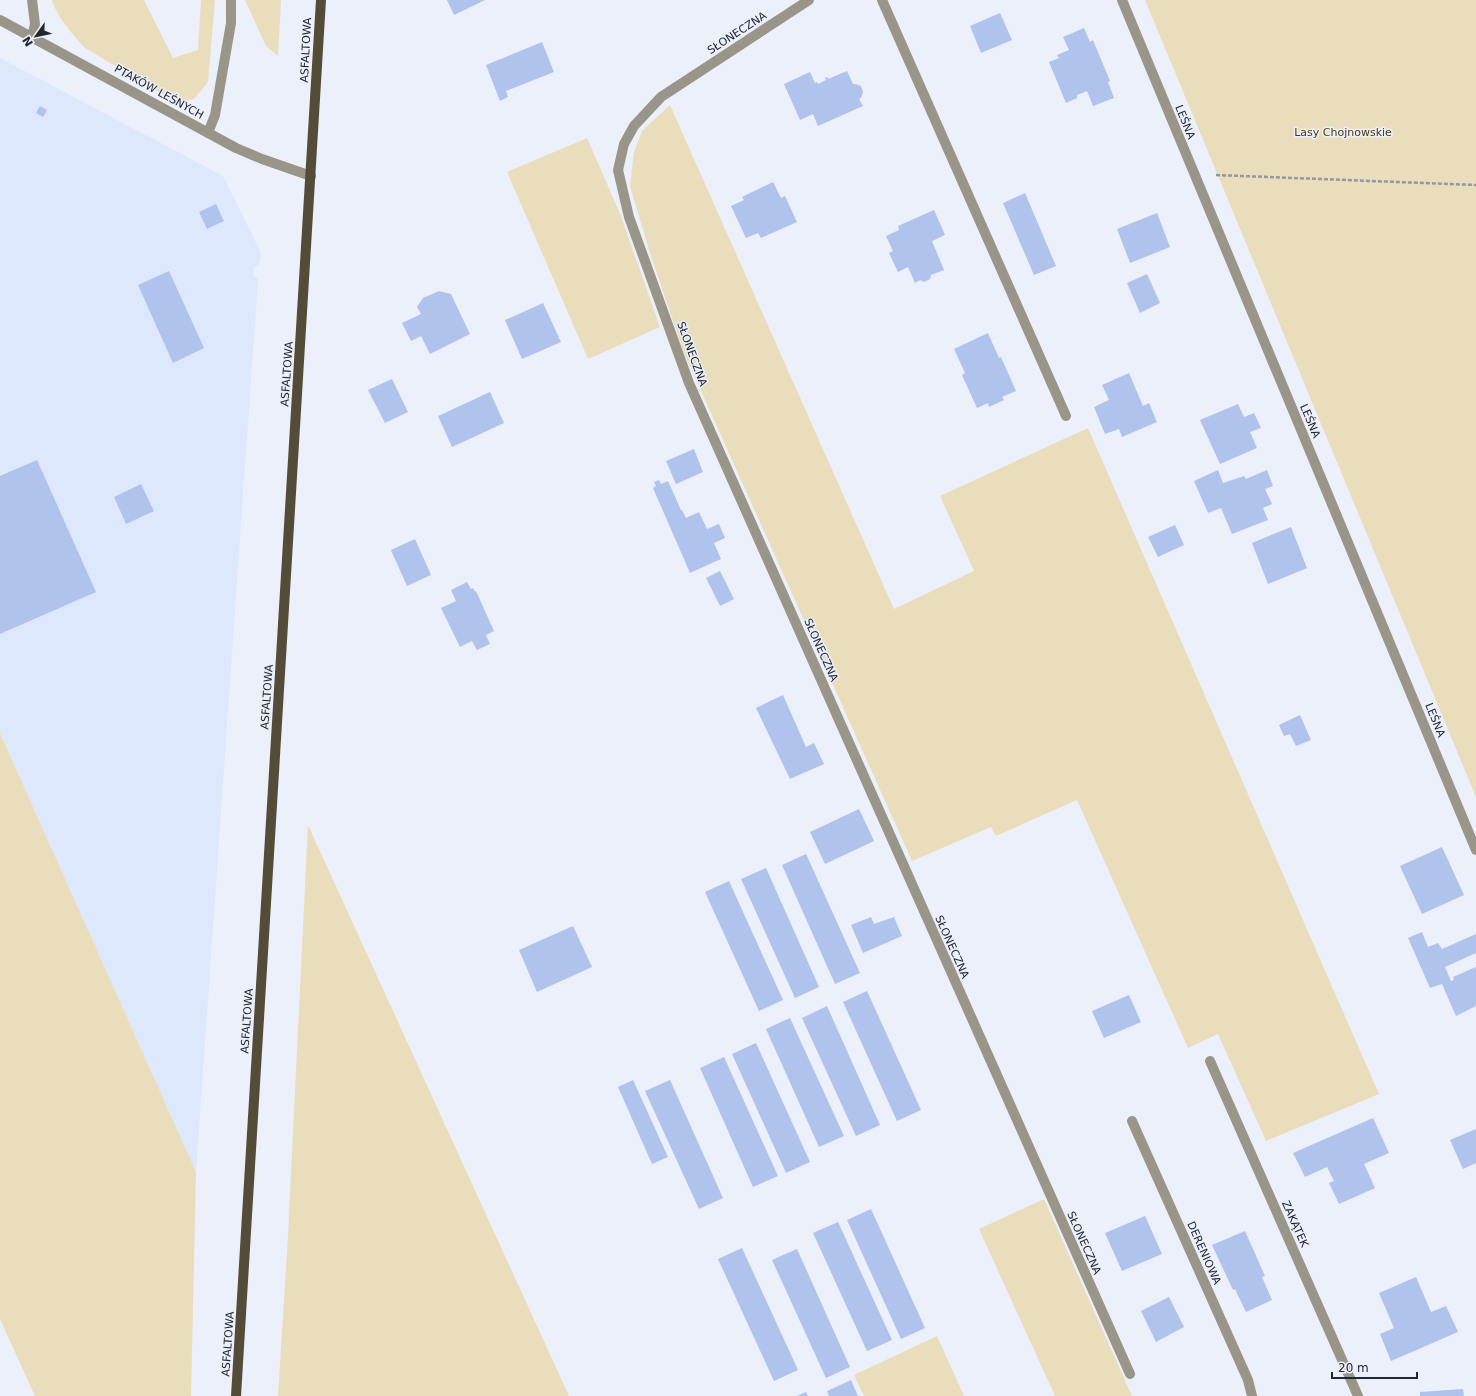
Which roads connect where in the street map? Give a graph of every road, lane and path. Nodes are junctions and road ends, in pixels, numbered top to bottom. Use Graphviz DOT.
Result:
graph roads {
  1 [pos="32,0"];
  2 [pos="231,0"];
  3 [pos="321,0"];
  4 [pos="809,0"];
  5 [pos="882,0"];
  6 [pos="1122,0"];
  7 [pos="0,20"];
  8 [pos="32,37"];
  9 [pos="208,132"];
  10 [pos="1194,174"];
  11 [pos="311,176"];
  12 [pos="1476,185"];
  13 [pos="1066,416"];
  14 [pos="1476,850"];
  15 [pos="1210,1061"];
  16 [pos="1132,1121"];
  17 [pos="1130,1374"];
  18 [pos="236,1396"];
  19 [pos="1252,1396"];
  20 [pos="1358,1396"];
  1 -- 8 [label="street"];
  2 -- 9 [label="street"];
  3 -- 11 [label="main road, ASFALTOWA"];
  4 -- 17 [label="street, SŁONECZNA"];
  5 -- 13 [label="street"];
  6 -- 10 [label="street, LEŚNA"];
  7 -- 8 [label="street, PTAKÓW LEŚNYCH"];
  8 -- 9 [label="street, PTAKÓW LEŚNYCH"];
  9 -- 11 [label="street, PTAKÓW LEŚNYCH"];
  10 -- 12 [label="path"];
  10 -- 14 [label="street, LEŚNA"];
  11 -- 18 [label="main road, ASFALTOWA"];
  15 -- 20 [label="street, ZAKĄTEK"];
  16 -- 19 [label="street, DERENIOWA"];
}
